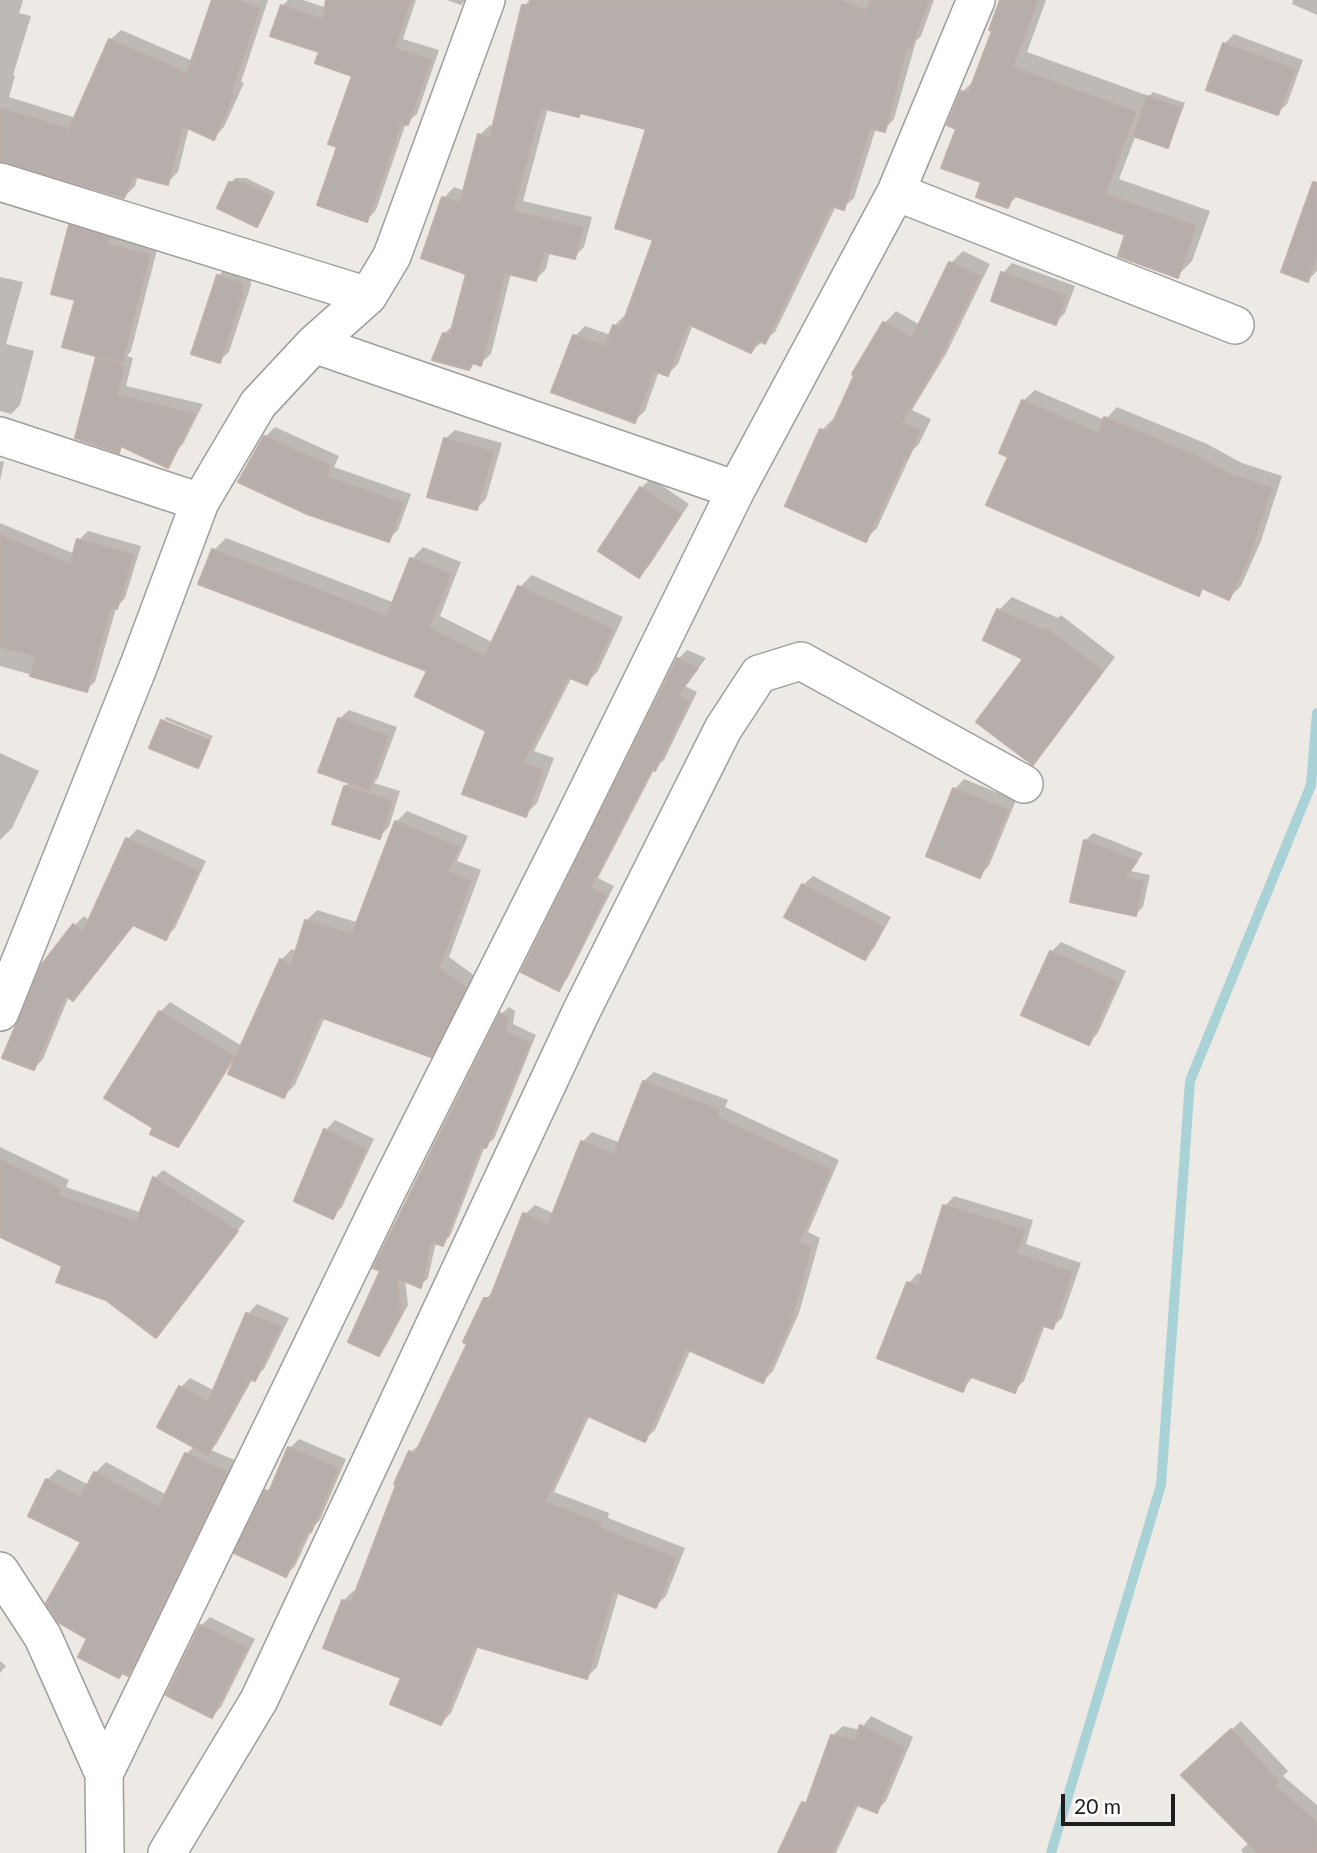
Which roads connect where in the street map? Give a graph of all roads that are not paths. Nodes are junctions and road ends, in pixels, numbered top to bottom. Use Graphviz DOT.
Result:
graph roads {
  1 [pos="486,0"];
  2 [pos="976,0"];
  3 [pos="0,182"];
  4 [pos="896,192"];
  5 [pos="368,296"];
  6 [pos="1235,325"];
  7 [pos="314,344"];
  8 [pos="0,436"];
  9 [pos="736,490"];
  10 [pos="200,502"];
  11 [pos="1024,784"];
  12 [pos="0,1012"];
  13 [pos="0,1571"];
  14 [pos="104,1774"];
  15 [pos="105,1853"];
  16 [pos="167,1853"];
  1 -- 5 [label="street"];
  2 -- 4 [label="street"];
  3 -- 5 [label="street"];
  4 -- 6 [label="street"];
  4 -- 9 [label="street"];
  5 -- 7 [label="street"];
  7 -- 9 [label="street"];
  7 -- 10 [label="street"];
  8 -- 10 [label="street"];
  9 -- 14 [label="street"];
  10 -- 12 [label="street"];
  11 -- 16 [label="street"];
  13 -- 14 [label="street"];
  14 -- 15 [label="street"];
}
